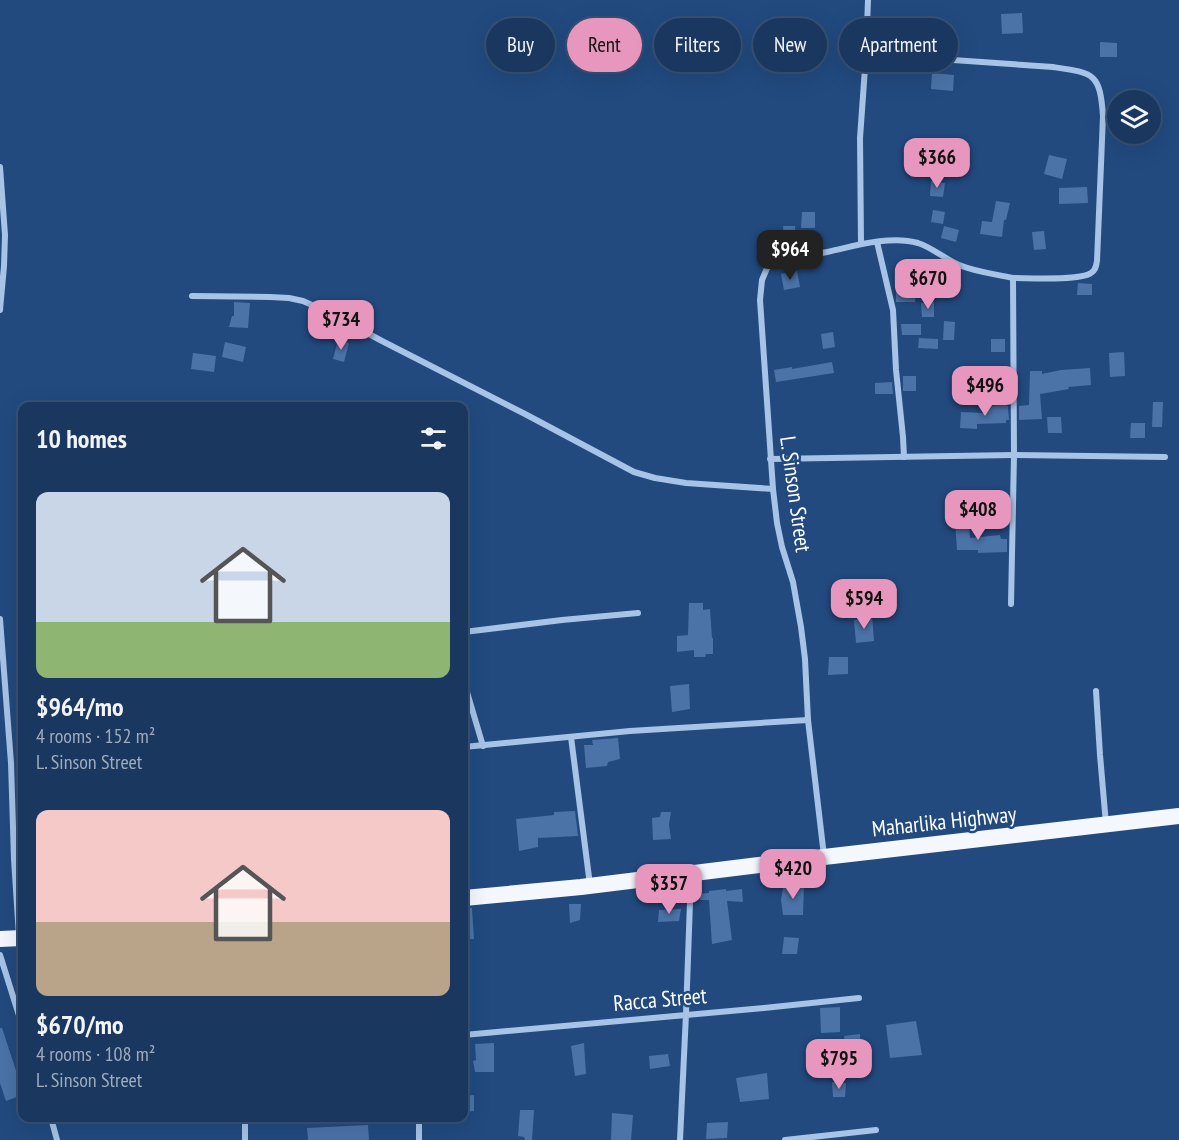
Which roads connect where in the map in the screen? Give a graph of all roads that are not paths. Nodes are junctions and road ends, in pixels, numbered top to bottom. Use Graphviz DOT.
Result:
graph roads {
  1 [pos="868,0"];
  2 [pos="867,18"];
  3 [pos="958,60"];
  4 [pos="865,72"];
  5 [pos="0,167"];
  6 [pos="877,242"];
  7 [pos="861,244"];
  8 [pos="1013,278"];
  9 [pos="192,296"];
  10 [pos="0,310"];
  11 [pos="1014,455"];
  12 [pos="904,457"];
  13 [pos="1165,457"];
  14 [pos="770,459"];
  15 [pos="773,489"];
  16 [pos="1011,604"];
  17 [pos="638,614"];
  18 [pos="0,619"];
  19 [pos="468,632"];
  20 [pos="1,656"];
  21 [pos="1096,691"];
  22 [pos="468,695"];
  23 [pos="3,714"];
  24 [pos="808,720"];
  25 [pos="571,737"];
  26 [pos="483,746"];
  27 [pos="468,747"];
  28 [pos="1179,816"];
  29 [pos="1107,825"];
  30 [pos="824,857"];
  31 [pos="691,873"];
  32 [pos="590,886"];
  33 [pos="468,898"];
  34 [pos="18,905"];
  35 [pos="0,939"];
  36 [pos="18,939"];
  37 [pos="0,954"];
  38 [pos="859,998"];
  39 [pos="18,1011"];
  40 [pos="686,1014"];
  41 [pos="468,1035"];
  42 [pos="52,1122"];
  43 [pos="245,1122"];
  44 [pos="419,1122"];
  45 [pos="876,1130"];
  46 [pos="57,1140"];
  47 [pos="245,1140"];
  48 [pos="419,1140"];
  49 [pos="680,1140"];
  50 [pos="785,1140"];
  1 -- 2 [label="street"];
  3 -- 8 [label="street, L. Sinson Street"];
  4 -- 7 [label="street"];
  5 -- 10 [label="street"];
  6 -- 7 [label="street, L. Sinson Street"];
  6 -- 8 [label="street, L. Sinson Street"];
  6 -- 12 [label="street"];
  7 -- 14 [label="street, L. Sinson Street"];
  8 -- 11 [label="street"];
  9 -- 15 [label="street"];
  11 -- 12 [label="street"];
  11 -- 13 [label="street"];
  11 -- 16 [label="street"];
  12 -- 14 [label="street"];
  14 -- 15 [label="street, L. Sinson Street"];
  15 -- 24 [label="street, L. Sinson Street"];
  17 -- 19 [label="street"];
  18 -- 20 [label="street"];
  20 -- 23 [label="street"];
  21 -- 29 [label="street"];
  22 -- 26 [label="street"];
  23 -- 34 [label="street"];
  24 -- 25 [label="street"];
  24 -- 30 [label="street, L. Sinson Street"];
  25 -- 26 [label="street"];
  25 -- 32 [label="street"];
  26 -- 27 [label="street"];
  28 -- 29 [label="highway, Maharlika Highway"];
  29 -- 30 [label="highway, Maharlika Highway"];
  30 -- 31 [label="highway, Maharlika Highway"];
  31 -- 32 [label="highway, Maharlika Highway"];
  31 -- 40 [label="street"];
  32 -- 33 [label="highway, Maharlika Highway"];
  35 -- 36 [label="highway"];
  37 -- 39 [label="street"];
  38 -- 40 [label="street, Racca Street"];
  40 -- 41 [label="street, Racca Street"];
  40 -- 49 [label="street"];
  42 -- 46 [label="street"];
  43 -- 47 [label="street"];
  44 -- 48 [label="street"];
  45 -- 50 [label="street"];
}
